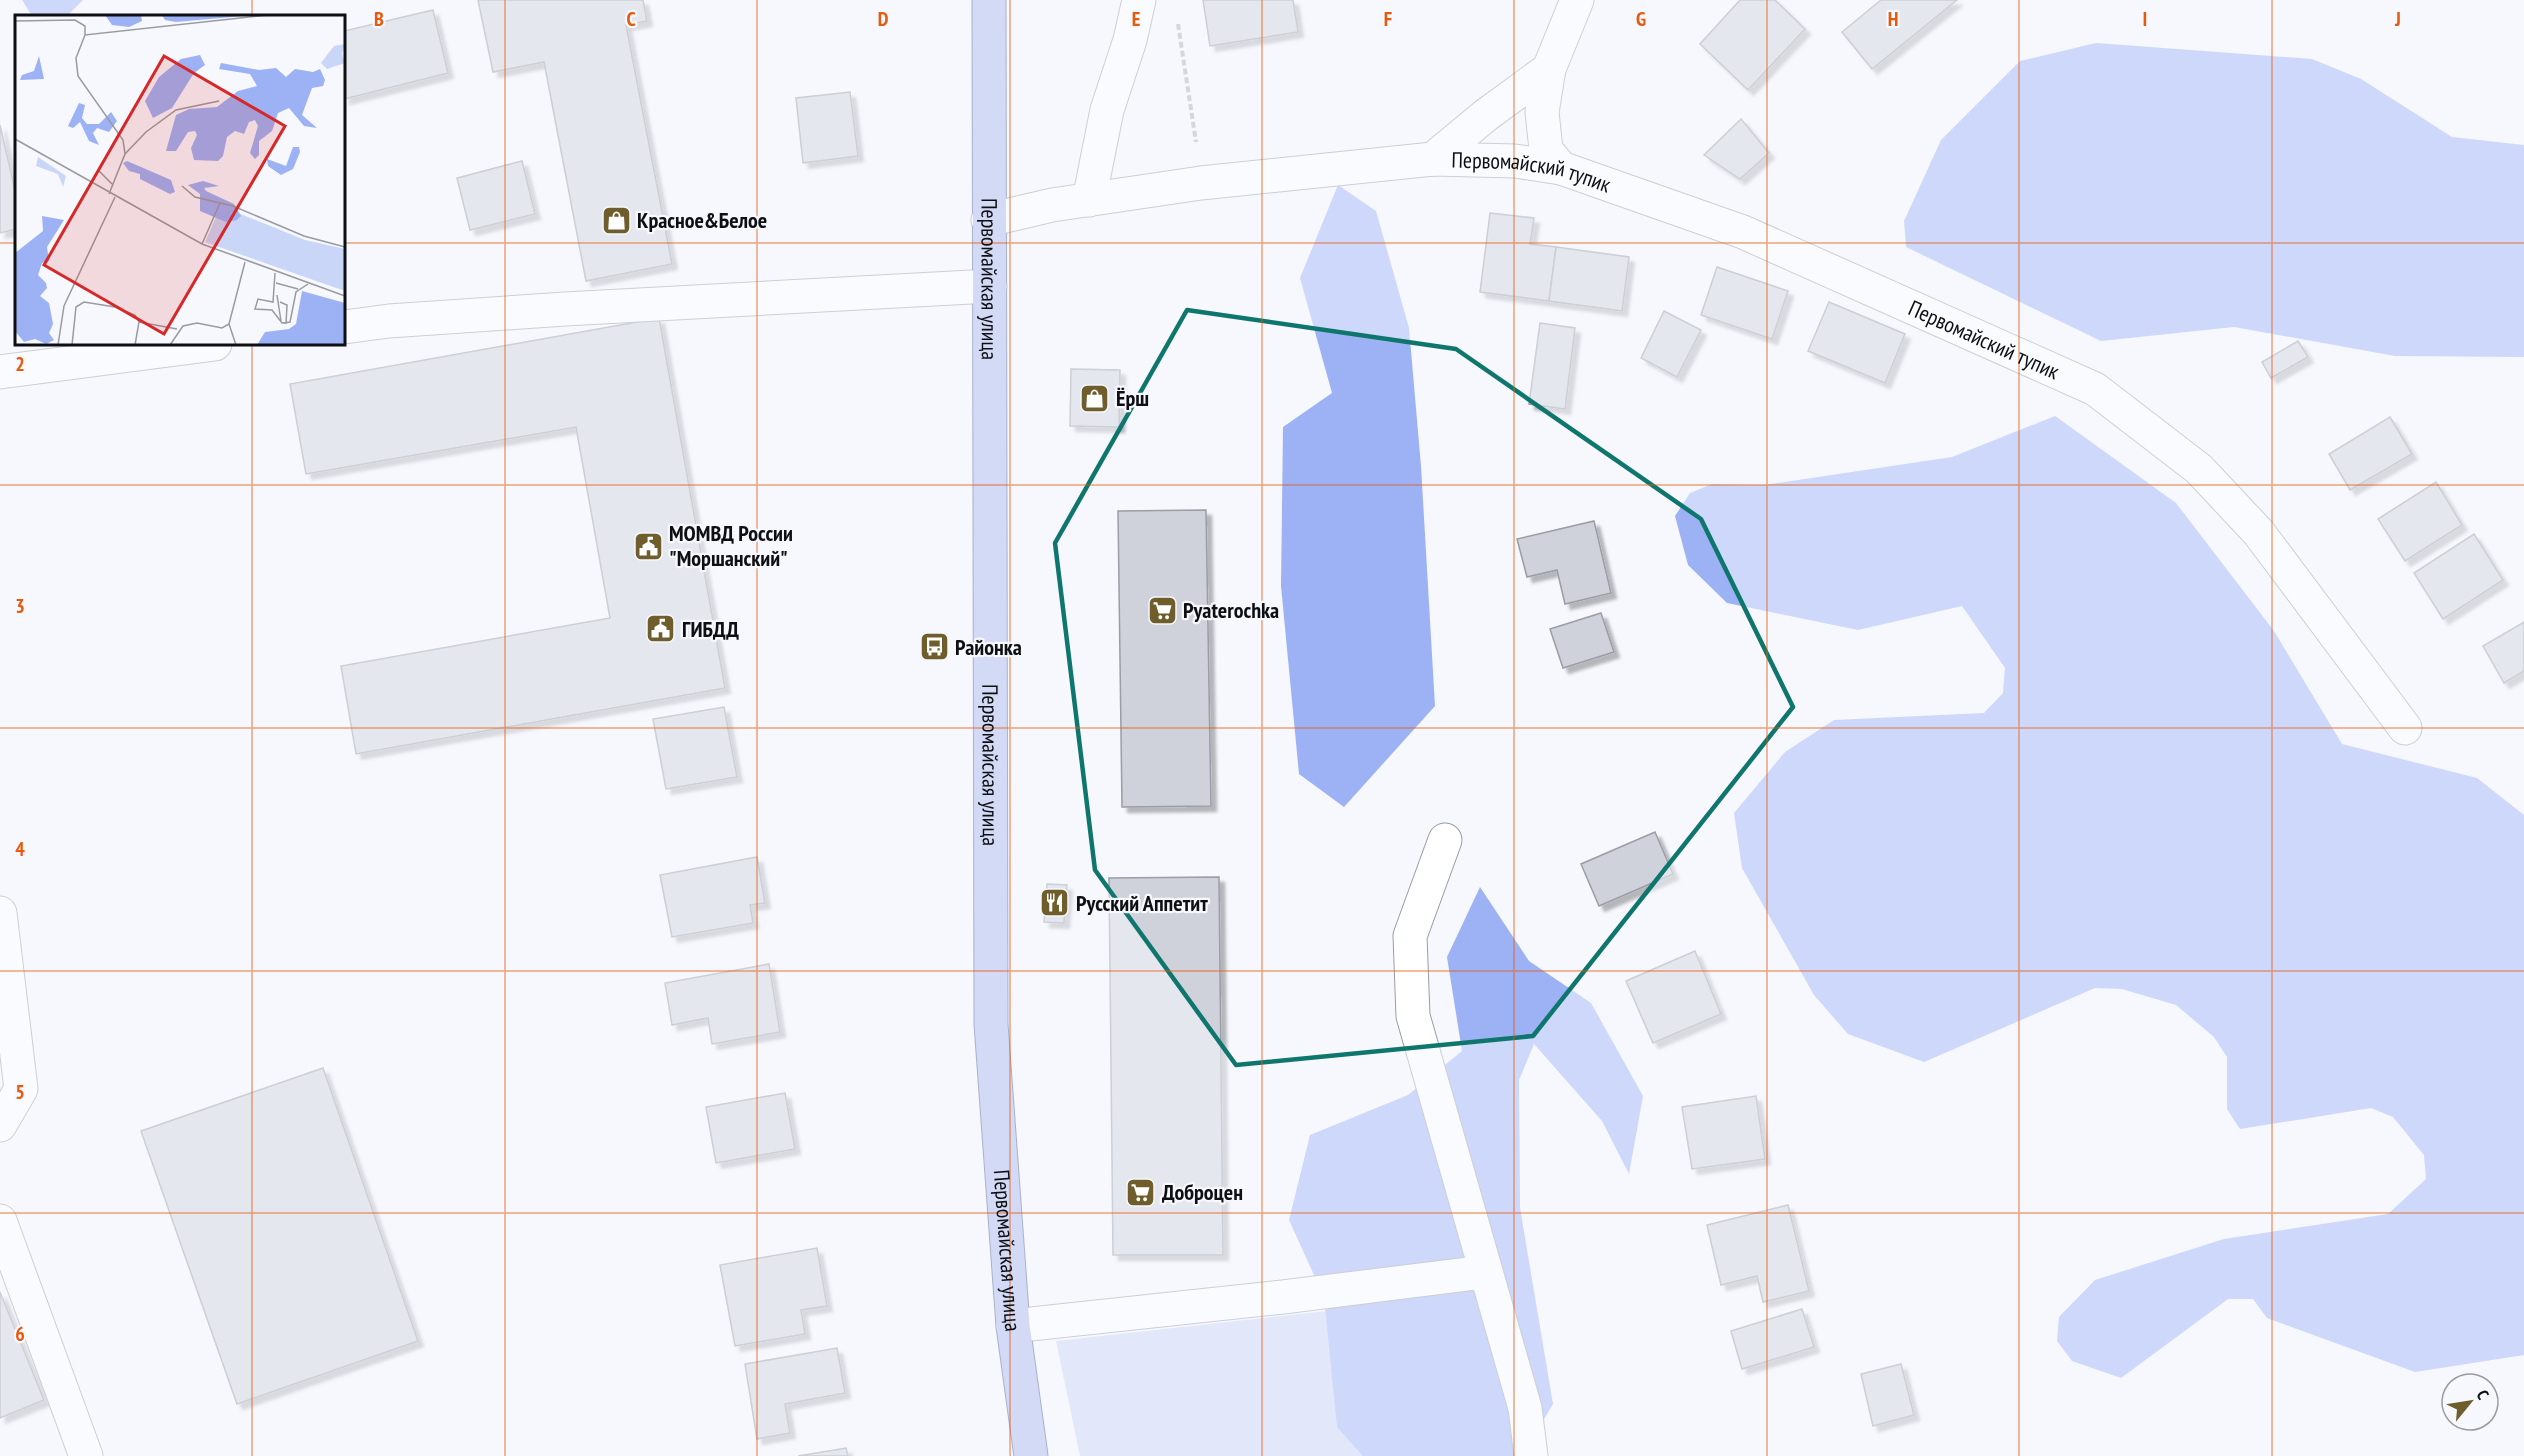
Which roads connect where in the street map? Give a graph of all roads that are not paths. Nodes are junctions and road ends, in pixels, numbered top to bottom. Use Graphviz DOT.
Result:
graph roads {
  1 [pos="990,0"];
  2 [pos="1139,0"];
  3 [pos="1577,0"];
  4 [pos="1549,69"];
  5 [pos="1433,159"];
  6 [pos="1561,168"];
  7 [pos="1089,200"];
  8 [pos="988,220"];
  9 [pos="990,286"];
  10 [pos="345,327"];
  11 [pos="207,345"];
  12 [pos="0,372"];
  13 [pos="2405,728"];
  14 [pos="1445,840"];
  15 [pos="0,913"];
  16 [pos="0,1125"];
  17 [pos="0,1221"];
  18 [pos="1484,1272"];
  19 [pos="1013,1326"];
  20 [pos="86,1456"];
  21 [pos="1031,1456"];
  22 [pos="1531,1456"];
  1 -- 8 [label="main road, Первомайская улица"];
  2 -- 7 [label="street"];
  3 -- 4 [label="street"];
  4 -- 5 [label="street"];
  4 -- 6 [label="street"];
  5 -- 6 [label="street, Первомайский тупик"];
  5 -- 7 [label="street, Первомайский тупик"];
  6 -- 13 [label="street, Первомайский тупик"];
  7 -- 8 [label="street, Первомайский тупик"];
  8 -- 9 [label="main road, Первомайская улица"];
  9 -- 10 [label="street"];
  9 -- 19 [label="main road, Первомайская улица"];
  11 -- 12 [label="street"];
  14 -- 18 [label="street"];
  15 -- 16 [label="street"];
  17 -- 20 [label="street"];
  18 -- 19 [label="street"];
  18 -- 22 [label="street"];
  19 -- 21 [label="main road, Первомайская улица"];
}
